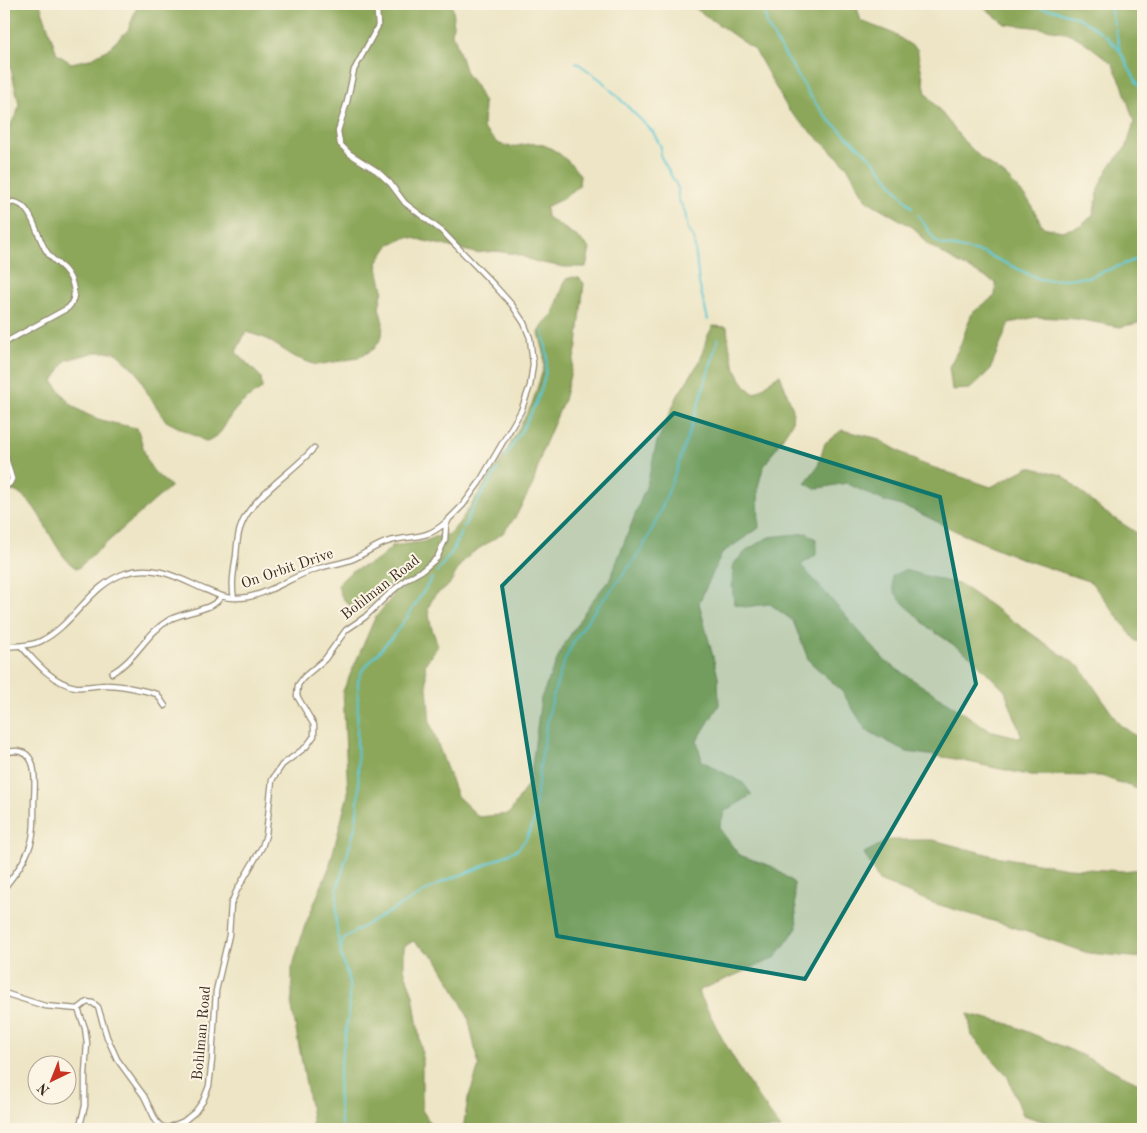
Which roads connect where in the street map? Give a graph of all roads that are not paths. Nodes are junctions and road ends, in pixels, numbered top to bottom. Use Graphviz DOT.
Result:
graph roads {
  1 [pos="374,4"];
  2 [pos="4,206"];
  3 [pos="4,343"];
  4 [pos="314,448"];
  5 [pos="4,452"];
  6 [pos="4,488"];
  7 [pos="449,519"];
  8 [pos="221,596"];
  9 [pos="234,598"];
  10 [pos="21,646"];
  11 [pos="4,647"];
  12 [pos="112,673"];
  13 [pos="165,706"];
  14 [pos="4,753"];
  15 [pos="4,888"];
  16 [pos="4,992"];
  17 [pos="78,1009"];
  18 [pos="79,1129"];
  1 -- 7 [label="street"];
  2 -- 3 [label="street"];
  4 -- 9 [label="street"];
  5 -- 6 [label="street"];
  7 -- 9 [label="street, On Orbit Drive"];
  7 -- 17 [label="street, Bohlman Road"];
  8 -- 9 [label="street, On Orbit Drive"];
  8 -- 10 [label="street, On Orbit Drive"];
  8 -- 12 [label="street"];
  10 -- 11 [label="street, On Orbit Drive"];
  10 -- 13 [label="street"];
  14 -- 15 [label="street"];
  16 -- 17 [label="street"];
  17 -- 18 [label="street"];
}
